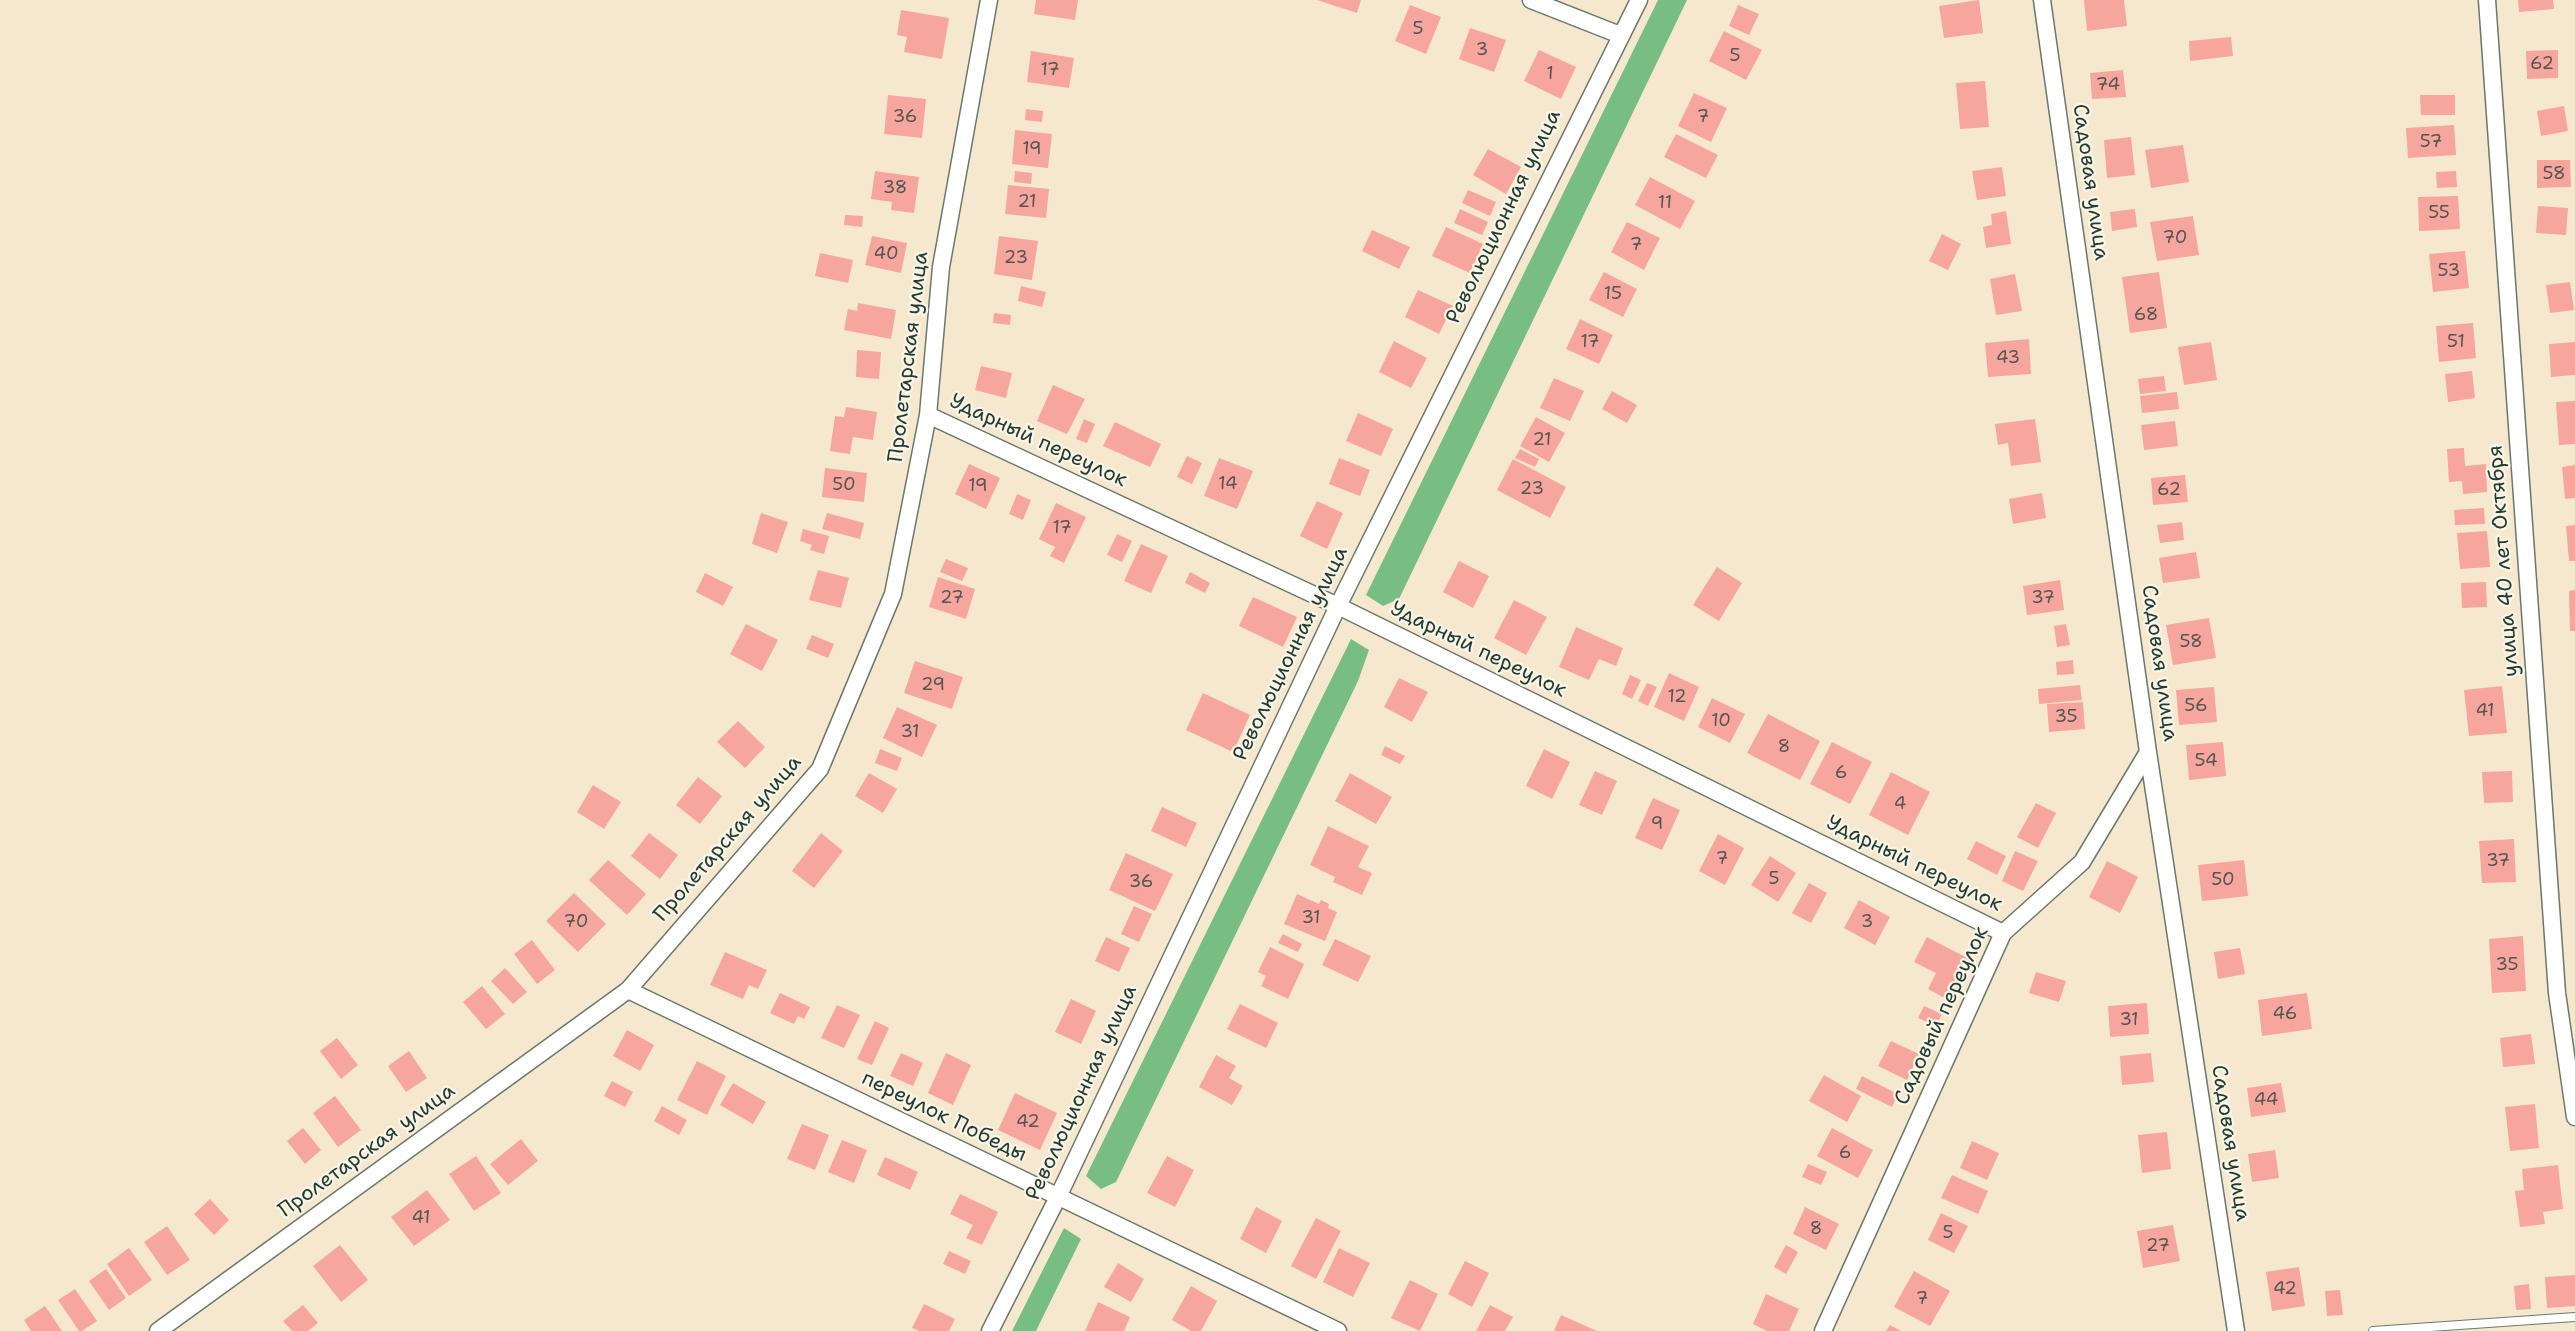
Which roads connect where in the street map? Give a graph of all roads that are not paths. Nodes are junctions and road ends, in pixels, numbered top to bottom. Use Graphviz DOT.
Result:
graph roads {
  1 [pos="989,0"];
  2 [pos="1531,0"];
  3 [pos="1639,0"];
  4 [pos="2042,0"];
  5 [pos="2487,0"];
  6 [pos="1620,35"];
  7 [pos="928,415"];
  8 [pos="1338,606"];
  9 [pos="2148,752"];
  10 [pos="2003,933"];
  11 [pos="628,990"];
  12 [pos="2575,1117"];
  13 [pos="1058,1197"];
  14 [pos="2575,1317"];
  15 [pos="158,1331"];
  16 [pos="990,1331"];
  17 [pos="1338,1331"];
  18 [pos="1823,1331"];
  19 [pos="2236,1331"];
  20 [pos="2373,1331"];
  1 -- 7 [label="street, Пролетарская улица"];
  2 -- 6 [label="street"];
  3 -- 6 [label="street, Революционная улица"];
  4 -- 9 [label="street, Садовая улица"];
  5 -- 12 [label="street, улица 40 лет Октября"];
  6 -- 8 [label="street, Революционная улица"];
  7 -- 8 [label="street, Ударный переулок"];
  7 -- 11 [label="street, Пролетарская улица"];
  8 -- 10 [label="street, Ударный переулок"];
  8 -- 13 [label="street, Революционная улица"];
  9 -- 10 [label="street, Садовый переулок"];
  9 -- 19 [label="street, Садовая улица"];
  10 -- 18 [label="street, Садовый переулок"];
  11 -- 13 [label="street, переулок Победы"];
  11 -- 15 [label="street, Пролетарская улица"];
  13 -- 16 [label="street, Революционная улица"];
  13 -- 17 [label="street, переулок Победы"];
  14 -- 20 [label="lane"];
}
